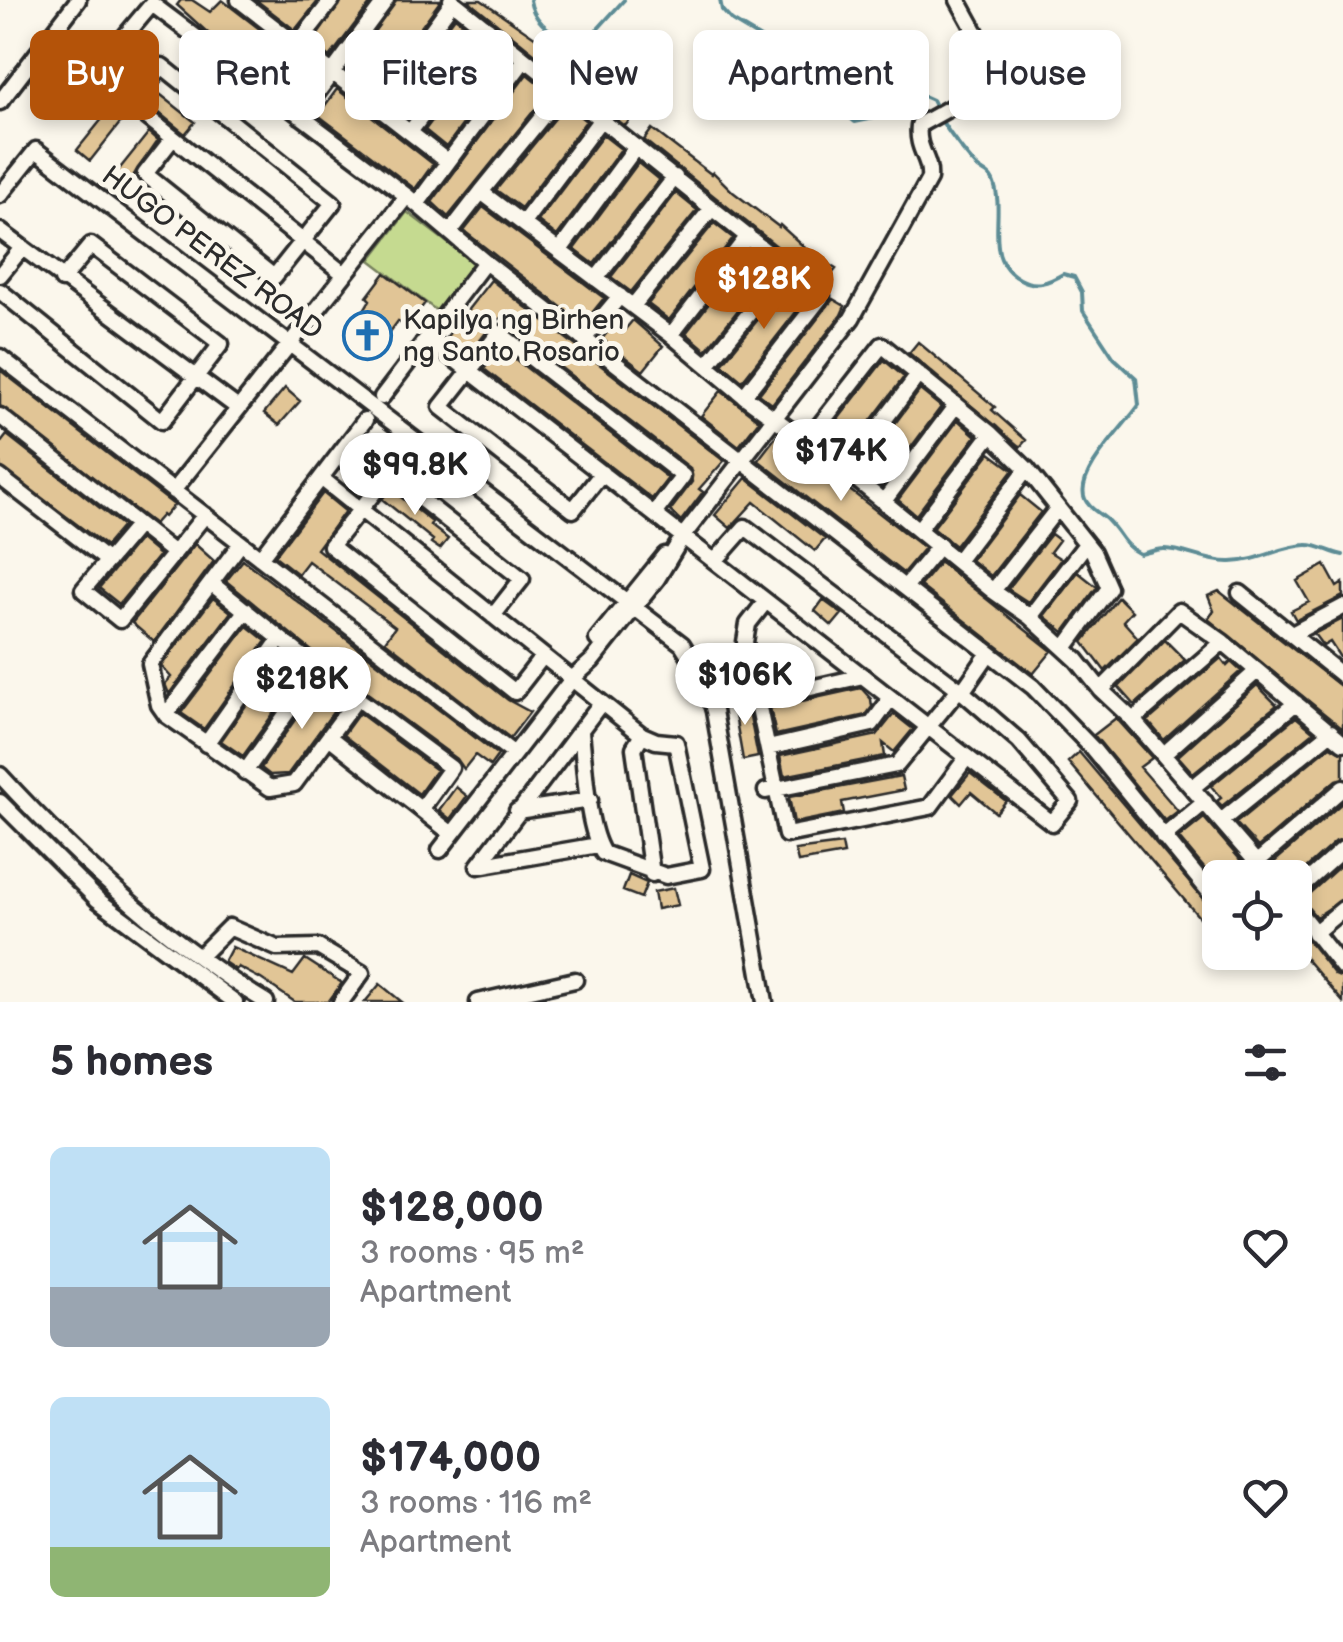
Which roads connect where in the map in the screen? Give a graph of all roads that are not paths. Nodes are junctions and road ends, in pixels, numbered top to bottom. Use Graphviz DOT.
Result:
graph roads {
  1 [pos="239,0"];
  2 [pos="268,0"];
  3 [pos="332,0"];
  4 [pos="386,0"];
  5 [pos="452,0"];
  6 [pos="958,0"];
  7 [pos="74,2"];
  8 [pos="257,14"];
  9 [pos="488,29"];
  10 [pos="130,30"];
  11 [pos="186,30"];
  12 [pos="278,30"];
  13 [pos="309,30"];
  14 [pos="430,30"];
  15 [pos="526,60"];
  16 [pos="325,66"];
  17 [pos="533,66"];
  18 [pos="159,70"];
  19 [pos="333,72"];
  20 [pos="345,81"];
  21 [pos="325,83"];
  22 [pos="0,102"];
  23 [pos="151,120"];
  24 [pos="305,120"];
  25 [pos="394,120"];
  26 [pos="540,120"];
  27 [pos="600,120"];
  28 [pos="602,120"];
  29 [pos="410,132"];
  30 [pos="173,138"];
  31 [pos="636,148"];
  32 [pos="448,162"];
  33 [pos="674,177"];
  34 [pos="481,192"];
  35 [pos="0,195"];
  36 [pos="412,200"];
  37 [pos="712,208"];
  38 [pos="522,223"];
  39 [pos="0,231"];
  40 [pos="450,232"];
  41 [pos="748,236"];
  42 [pos="303,241"];
  43 [pos="22,248"];
  44 [pos="560,250"];
  45 [pos="486,262"];
  46 [pos="786,267"];
  47 [pos="344,274"];
  48 [pos="0,275"];
  49 [pos="596,279"];
  50 [pos="62,280"];
  51 [pos="0,291"];
  52 [pos="620,296"];
  53 [pos="633,306"];
  54 [pos="671,335"];
  55 [pos="428,338"];
  56 [pos="584,339"];
  57 [pos="290,344"];
  58 [pos="0,357"];
  59 [pos="708,365"];
  60 [pos="469,370"];
  61 [pos="919,374"];
  62 [pos="196,379"];
  63 [pos="744,396"];
  64 [pos="382,397"];
  65 [pos="956,404"];
  66 [pos="238,408"];
  67 [pos="774,419"];
  68 [pos="365,420"];
  69 [pos="2,422"];
  70 [pos="991,434"];
  71 [pos="806,444"];
  72 [pos="740,462"];
  73 [pos="1028,469"];
  74 [pos="846,472"];
  75 [pos="602,474"];
  76 [pos="0,477"];
  77 [pos="321,478"];
  78 [pos="174,491"];
  79 [pos="884,501"];
  80 [pos="360,510"];
  81 [pos="1056,510"];
  82 [pos="654,514"];
  83 [pos="205,515"];
  84 [pos="138,525"];
  85 [pos="919,529"];
  86 [pos="683,536"];
  87 [pos="241,543"];
  88 [pos="1086,544"];
  89 [pos="940,545"];
  90 [pos="174,553"];
  91 [pos="260,558"];
  92 [pos="108,561"];
  93 [pos="714,561"];
  94 [pos="957,561"];
  95 [pos="211,583"];
  96 [pos="906,586"];
  97 [pos="993,591"];
  98 [pos="1240,593"];
  99 [pos="766,601"];
  100 [pos="630,604"];
  101 [pos="1343,608"];
  102 [pos="246,610"];
  103 [pos="492,616"];
  104 [pos="1030,617"];
  105 [pos="1292,634"];
  106 [pos="280,638"];
  107 [pos="1223,642"];
  108 [pos="1065,648"];
  109 [pos="989,652"];
  110 [pos="543,656"];
  111 [pos="318,669"];
  112 [pos="1257,672"];
  113 [pos="863,676"];
  114 [pos="1343,676"];
  115 [pos="572,680"];
  116 [pos="960,690"];
  117 [pos="1101,690"];
  118 [pos="358,697"];
  119 [pos="892,698"];
  120 [pos="758,700"];
  121 [pos="601,702"];
  122 [pos="1296,703"];
  123 [pos="166,715"];
  124 [pos="1134,720"];
  125 [pos="928,727"];
  126 [pos="581,732"];
  127 [pos="642,735"];
  128 [pos="329,737"];
  129 [pos="1337,738"];
  130 [pos="206,744"];
  131 [pos="768,748"];
  132 [pos="514,754"];
  133 [pos="1164,754"];
  134 [pos="967,757"];
  135 [pos="245,772"];
  136 [pos="0,776"];
  137 [pos="1192,788"];
  138 [pos="1343,788"];
  139 [pos="771,790"];
  140 [pos="590,800"];
  141 [pos="0,802"];
  142 [pos="1206,802"];
  143 [pos="422,807"];
  144 [pos="517,811"];
  145 [pos="1221,821"];
  146 [pos="452,834"];
  147 [pos="1163,836"];
  148 [pos="598,845"];
  149 [pos="1343,849"];
  150 [pos="440,850"];
  151 [pos="1255,860"];
  152 [pos="1259,860"];
  153 [pos="652,874"];
  154 [pos="1312,877"];
  155 [pos="1202,883"];
  156 [pos="1343,909"];
  157 [pos="1312,930"];
  158 [pos="1314,933"];
  159 [pos="200,956"];
  160 [pos="1343,968"];
  161 [pos="575,980"];
  162 [pos="236,1002"];
  163 [pos="266,1002"];
  164 [pos="340,1002"];
  165 [pos="478,1002"];
  166 [pos="765,1002"];
  1 -- 8 [label="street"];
  2 -- 8 [label="street"];
  3 -- 13 [label="street"];
  4 -- 19 [label="street"];
  5 -- 9 [label="street"];
  5 -- 14 [label="street"];
  6 -- 67 [label="street"];
  7 -- 22 [label="street"];
  8 -- 12 [label="street"];
  9 -- 15 [label="street"];
  9 -- 29 [label="street"];
  10 -- 11 [label="street"];
  15 -- 17 [label="street"];
  15 -- 32 [label="street"];
  16 -- 19 [label="street"];
  18 -- 42 [label="street"];
  19 -- 20 [label="street"];
  19 -- 21 [label="street"];
  23 -- 30 [label="street"];
  24 -- 36 [label="street"];
  25 -- 29 [label="street"];
  26 -- 34 [label="street"];
  27 -- 38 [label="street"];
  28 -- 31 [label="street"];
  29 -- 32 [label="street"];
  30 -- 42 [label="street"];
  30 -- 42 [label="street"];
  31 -- 33 [label="street"];
  31 -- 44 [label="street"];
  32 -- 36 [label="street"];
  33 -- 37 [label="street"];
  33 -- 49 [label="street"];
  34 -- 38 [label="street"];
  34 -- 40 [label="street"];
  35 -- 57 [label="street, HUGO PEREZ ROAD"];
  36 -- 40 [label="street"];
  36 -- 47 [label="street"];
  37 -- 41 [label="street"];
  37 -- 53 [label="street"];
  38 -- 44 [label="street"];
  39 -- 43 [label="street"];
  40 -- 45 [label="street"];
  41 -- 46 [label="street"];
  41 -- 54 [label="street"];
  42 -- 47 [label="street"];
  43 -- 48 [label="street"];
  43 -- 50 [label="street"];
  44 -- 49 [label="street"];
  45 -- 55 [label="street"];
  45 -- 56 [label="street"];
  46 -- 59 [label="street"];
  46 -- 63 [label="street"];
  47 -- 57 [label="street"];
  49 -- 52 [label="street"];
  50 -- 62 [label="street"];
  50 -- 62 [label="street"];
  51 -- 62 [label="street"];
  52 -- 53 [label="street"];
  52 -- 56 [label="street"];
  53 -- 54 [label="street"];
  54 -- 59 [label="street"];
  55 -- 60 [label="street"];
  55 -- 64 [label="street"];
  56 -- 72 [label="street"];
  57 -- 66 [label="street"];
  57 -- 100 [label="street, HUGO PEREZ ROAD"];
  58 -- 78 [label="street"];
  59 -- 63 [label="street"];
  60 -- 75 [label="street"];
  60 -- 75 [label="street"];
  60 -- 82 [label="street"];
  61 -- 65 [label="street"];
  61 -- 71 [label="street"];
  61 -- 74 [label="street"];
  62 -- 66 [label="street"];
  63 -- 67 [label="street"];
  65 -- 70 [label="street"];
  65 -- 79 [label="street"];
  66 -- 78 [label="street"];
  67 -- 71 [label="street"];
  67 -- 72 [label="street"];
  68 -- 77 [label="street"];
  69 -- 84 [label="street"];
  70 -- 73 [label="street"];
  70 -- 85 [label="street"];
  71 -- 74 [label="street"];
  72 -- 86 [label="street"];
  72 -- 96 [label="street"];
  73 -- 81 [label="street"];
  73 -- 94 [label="street"];
  74 -- 79 [label="street"];
  75 -- 82 [label="street"];
  76 -- 92 [label="street"];
  77 -- 80 [label="street"];
  77 -- 91 [label="street"];
  78 -- 83 [label="street"];
  79 -- 85 [label="street"];
  80 -- 103 [label="street"];
  80 -- 103 [label="street"];
  80 -- 110 [label="street"];
  81 -- 88 [label="street"];
  81 -- 97 [label="street"];
  82 -- 86 [label="street"];
  83 -- 87 [label="street"];
  83 -- 90 [label="street"];
  84 -- 90 [label="street"];
  84 -- 92 [label="street"];
  85 -- 89 [label="street"];
  86 -- 93 [label="street"];
  86 -- 100 [label="street"];
  87 -- 91 [label="street"];
  87 -- 95 [label="street"];
  88 -- 104 [label="street"];
  88 -- 108 [label="street"];
  89 -- 94 [label="street"];
  89 -- 96 [label="street"];
  90 -- 92 [label="street"];
  91 -- 132 [label="street"];
  93 -- 99 [label="street"];
  93 -- 116 [label="street"];
  94 -- 97 [label="street"];
  95 -- 102 [label="street"];
  95 -- 123 [label="street"];
  96 -- 109 [label="street"];
  97 -- 104 [label="street"];
  98 -- 105 [label="street"];
  99 -- 113 [label="street"];
  99 -- 120 [label="street"];
  100 -- 115 [label="street"];
  100 -- 166 [label="street, HUGO PEREZ ROAD"];
  101 -- 105 [label="street"];
  102 -- 106 [label="street"];
  102 -- 123 [label="street"];
  103 -- 110 [label="street"];
  104 -- 108 [label="street"];
  105 -- 114 [label="street"];
  106 -- 111 [label="street"];
  106 -- 130 [label="street"];
  107 -- 112 [label="street"];
  107 -- 117 [label="street"];
  107 -- 124 [label="street"];
  108 -- 117 [label="street"];
  109 -- 116 [label="street"];
  109 -- 147 [label="street"];
  110 -- 115 [label="street"];
  111 -- 118 [label="street"];
  111 -- 135 [label="street"];
  112 -- 122 [label="street"];
  112 -- 133 [label="street"];
  113 -- 119 [label="street"];
  113 -- 120 [label="street"];
  115 -- 121 [label="street"];
  115 -- 132 [label="street"];
  116 -- 125 [label="street"];
  116 -- 134 [label="street"];
  117 -- 124 [label="street"];
  118 -- 128 [label="street"];
  118 -- 143 [label="street"];
  119 -- 125 [label="street"];
  119 -- 131 [label="street"];
  120 -- 131 [label="street"];
  121 -- 126 [label="street"];
  121 -- 127 [label="street"];
  122 -- 129 [label="street"];
  122 -- 137 [label="street"];
  123 -- 130 [label="street"];
  124 -- 133 [label="street"];
  125 -- 134 [label="street"];
  125 -- 139 [label="street"];
  126 -- 140 [label="street"];
  126 -- 144 [label="street"];
  127 -- 153 [label="street"];
  127 -- 153 [label="street"];
  128 -- 135 [label="street"];
  128 -- 143 [label="street"];
  129 -- 145 [label="street"];
  130 -- 135 [label="street"];
  131 -- 139 [label="street"];
  132 -- 146 [label="street"];
  133 -- 137 [label="street"];
  134 -- 139 [label="street"];
  136 -- 159 [label="street"];
  137 -- 142 [label="street"];
  138 -- 152 [label="street"];
  140 -- 144 [label="street"];
  140 -- 148 [label="street"];
  141 -- 162 [label="street"];
  142 -- 145 [label="street"];
  142 -- 147 [label="street"];
  143 -- 146 [label="street"];
  144 -- 148 [label="street"];
  145 -- 151 [label="street"];
  146 -- 150 [label="street"];
  147 -- 155 [label="street"];
  148 -- 153 [label="street"];
  149 -- 154 [label="street"];
  156 -- 158 [label="street"];
  157 -- 158 [label="street"];
  158 -- 160 [label="street"];
  159 -- 163 [label="street"];
  159 -- 164 [label="street"];
  161 -- 165 [label="street"];
}
